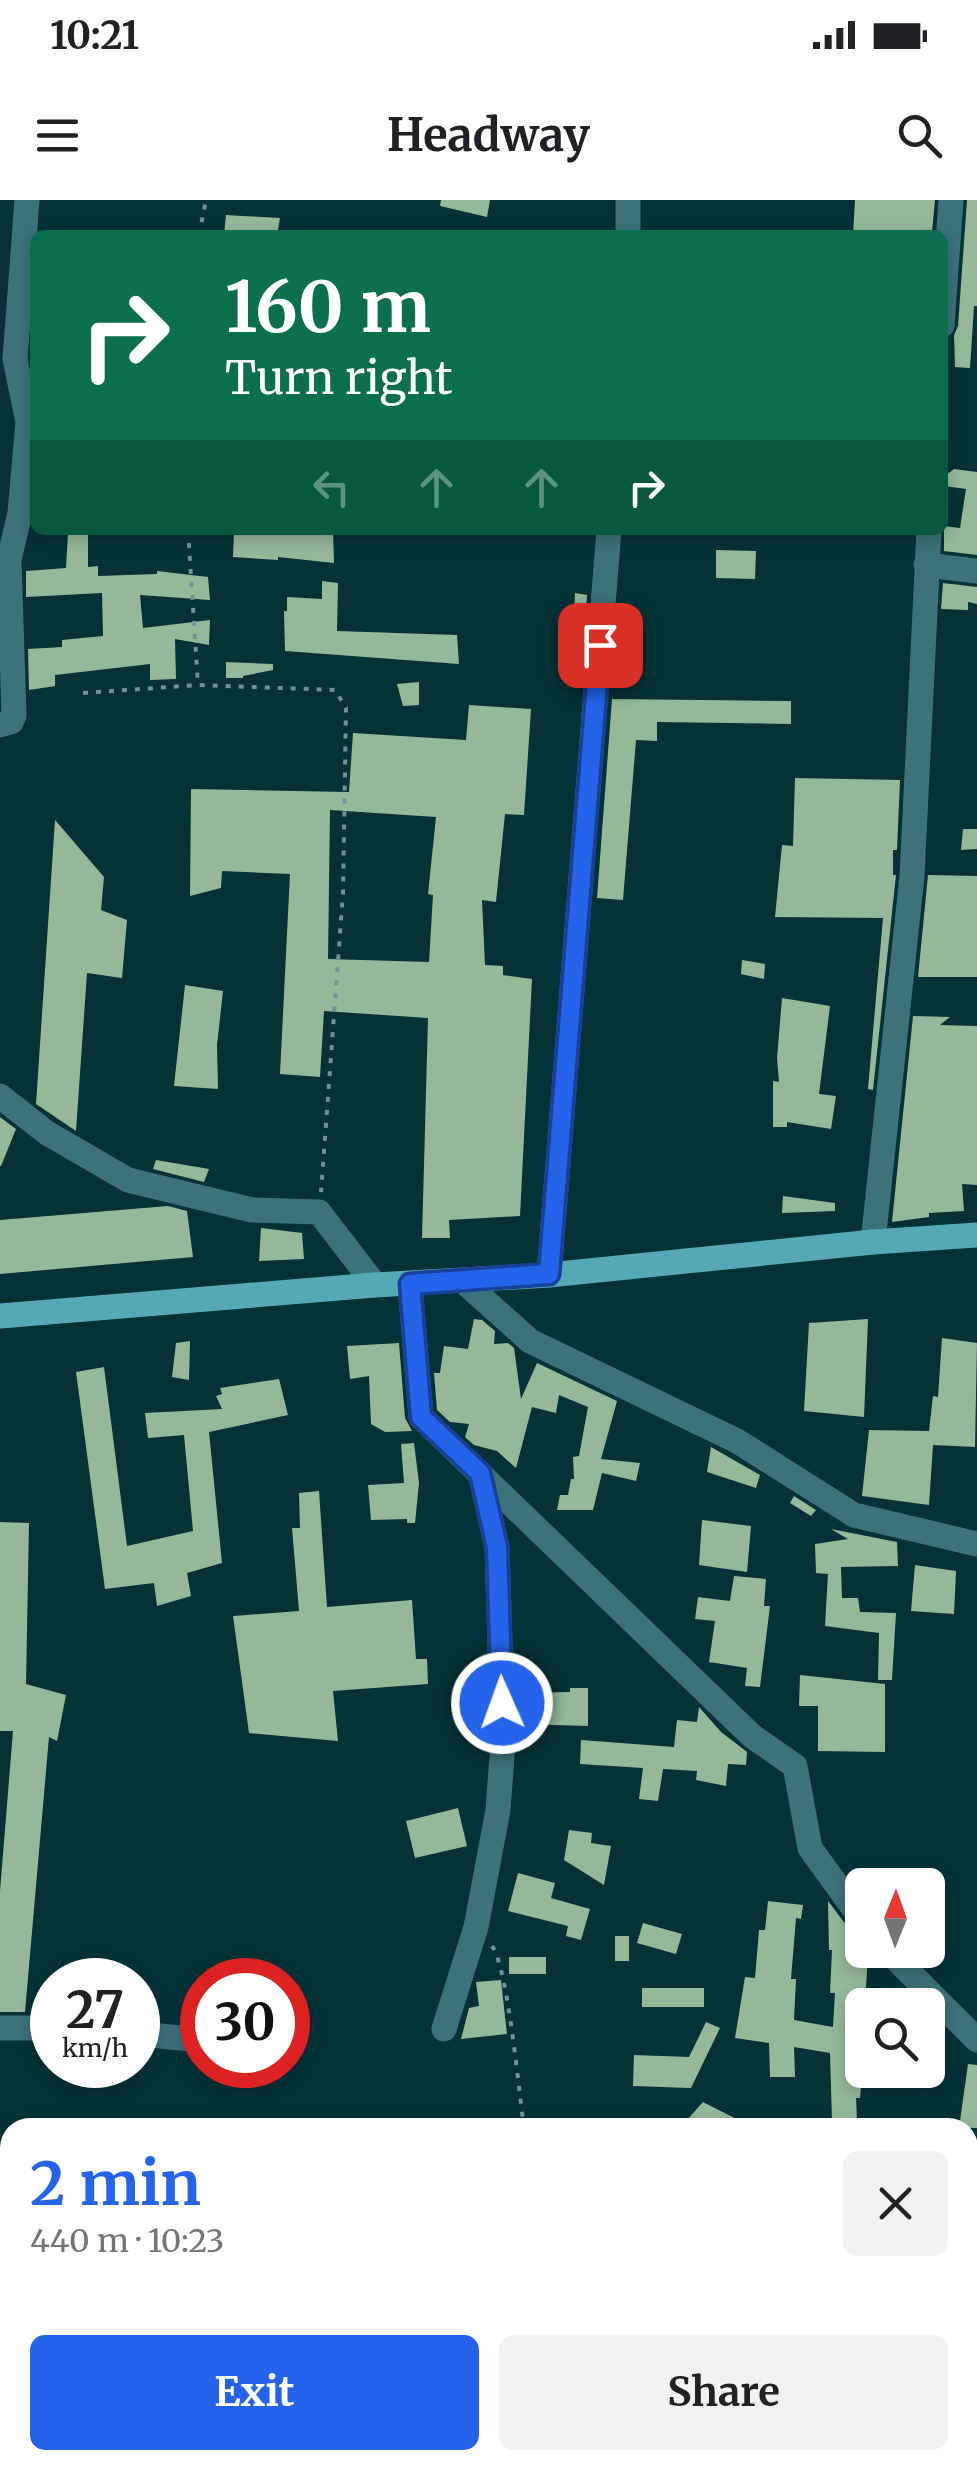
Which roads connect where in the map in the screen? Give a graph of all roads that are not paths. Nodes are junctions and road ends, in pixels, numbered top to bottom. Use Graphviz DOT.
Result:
graph roads {
  1 [pos="27,200"];
  2 [pos="628,200"];
  3 [pos="951,200"];
  4 [pos="628,230"];
  5 [pos="948,242"];
  6 [pos="609,535"];
  7 [pos="929,535"];
  8 [pos="926,565"];
  9 [pos="977,571"];
  10 [pos="0,726"];
  11 [pos="0,1096"];
  12 [pos="977,1235"];
  13 [pos="873,1242"];
  14 [pos="549,1274"];
  15 [pos="462,1281"];
  16 [pos="375,1284"];
  17 [pos="410,1284"];
  18 [pos="0,1316"];
  19 [pos="480,1473"];
  20 [pos="977,1544"];
  21 [pos="845,1896"];
  22 [pos="905,1968"];
  23 [pos="0,2028"];
  24 [pos="30,2028"];
  25 [pos="444,2029"];
  26 [pos="977,2040"];
  1 -- 10 [label="street"];
  2 -- 4 [label="street"];
  3 -- 5 [label="street"];
  6 -- 14 [label="street"];
  7 -- 8 [label="street"];
  8 -- 9 [label="street"];
  8 -- 13 [label="street"];
  11 -- 16 [label="street"];
  12 -- 13 [label="main road"];
  13 -- 14 [label="main road"];
  14 -- 15 [label="main road"];
  15 -- 17 [label="main road"];
  15 -- 20 [label="street"];
  16 -- 17 [label="main road"];
  16 -- 18 [label="main road"];
  17 -- 19 [label="street"];
  19 -- 21 [label="street"];
  19 -- 25 [label="street"];
  22 -- 26 [label="street"];
  23 -- 24 [label="street"];
}
